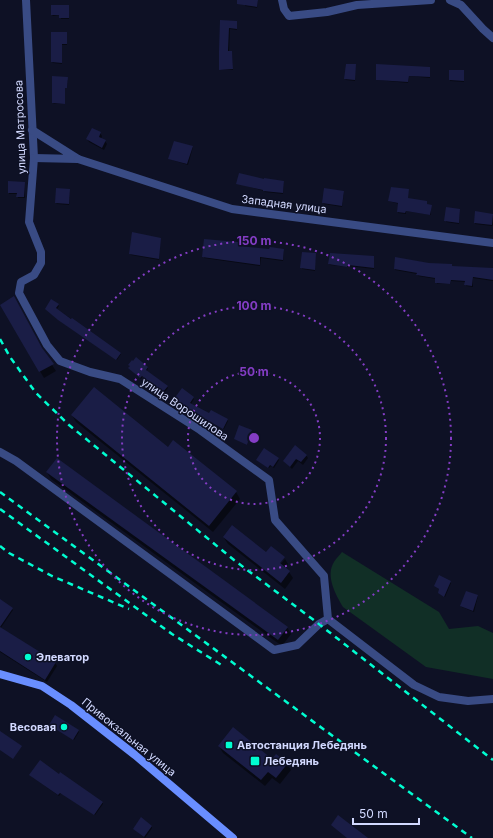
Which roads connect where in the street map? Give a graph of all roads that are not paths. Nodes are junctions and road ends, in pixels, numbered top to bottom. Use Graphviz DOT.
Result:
graph roads {
  1 [pos="26,0"];
  2 [pos="282,0"];
  3 [pos="431,0"];
  4 [pos="450,0"];
  5 [pos="493,38"];
  6 [pos="32,130"];
  7 [pos="34,158"];
  8 [pos="78,159"];
  9 [pos="493,243"];
  10 [pos="41,252"];
  11 [pos="0,452"];
  12 [pos="328,619"];
  13 [pos="0,674"];
  14 [pos="493,699"];
  15 [pos="233,838"];
  1 -- 6 [label="street, улица Матросова"];
  2 -- 3 [label="street"];
  4 -- 5 [label="street"];
  6 -- 7 [label="street, улица Матросова"];
  6 -- 8 [label="street"];
  7 -- 8 [label="street"];
  7 -- 10 [label="street, улица Матросова"];
  8 -- 9 [label="street, Западная улица"];
  10 -- 12 [label="street, улица Ворошилова"];
  11 -- 12 [label="street"];
  12 -- 14 [label="street"];
  13 -- 15 [label="main road, Привокзальная улица"];
}
